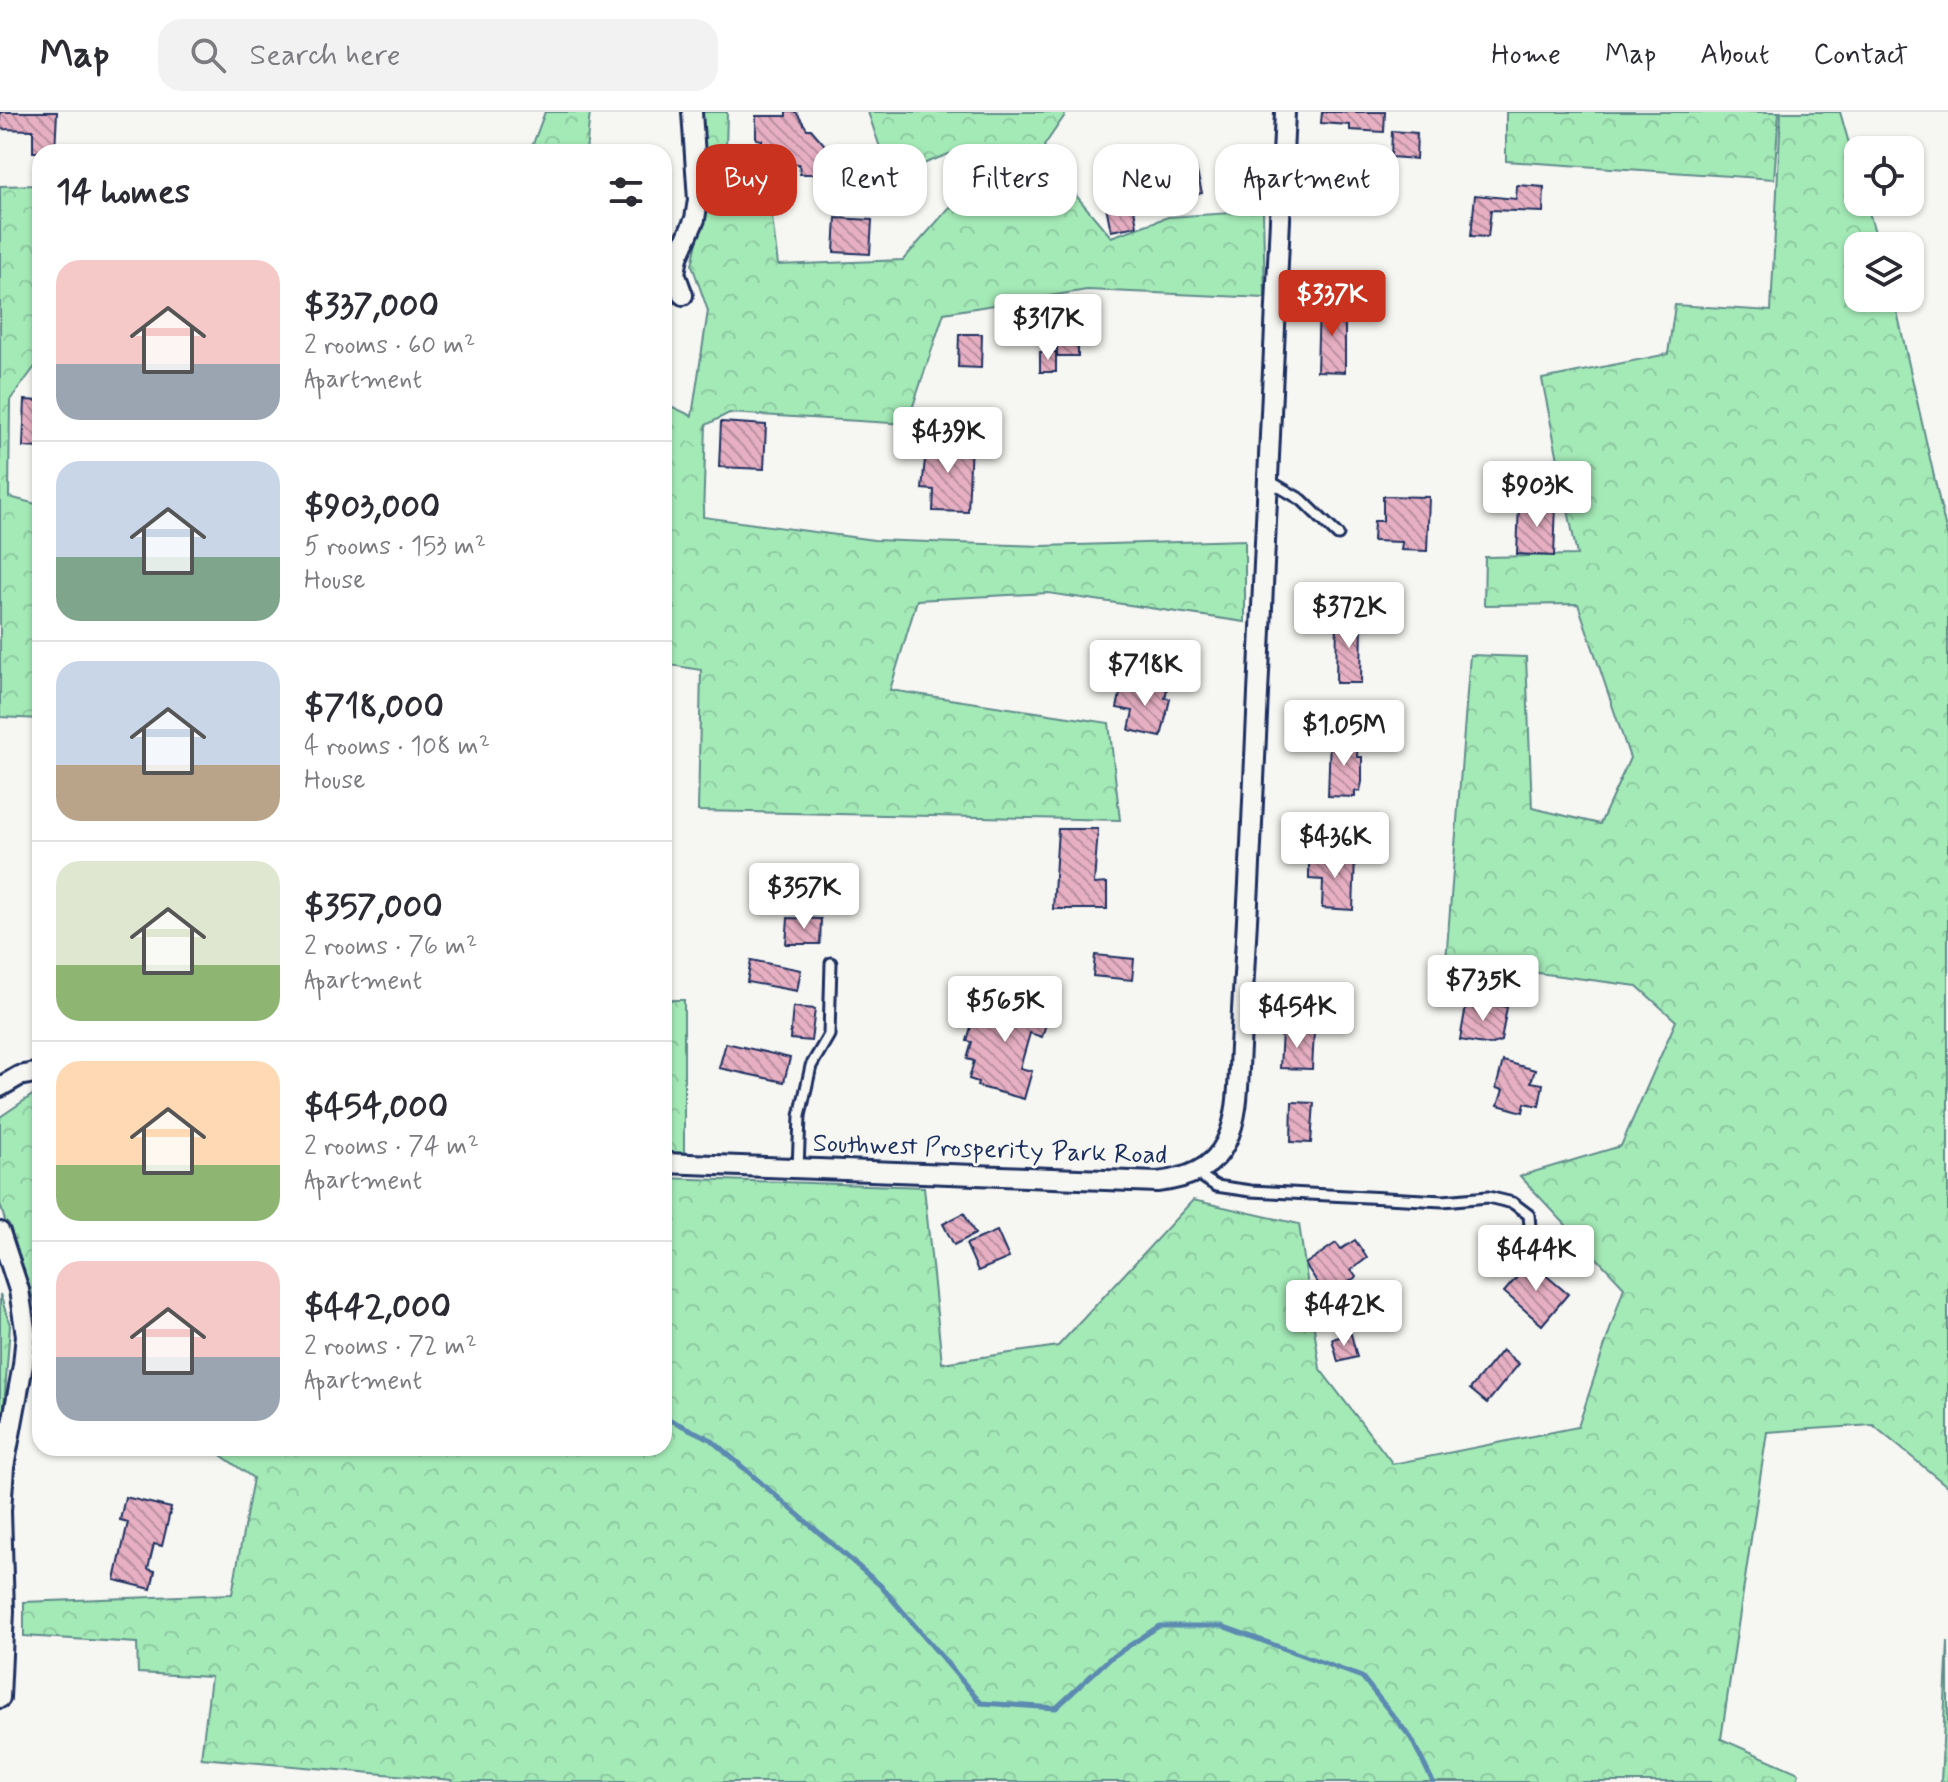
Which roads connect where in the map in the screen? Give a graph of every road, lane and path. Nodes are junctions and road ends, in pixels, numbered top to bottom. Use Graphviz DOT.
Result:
graph roads {
  1 [pos="692,112"];
  2 [pos="1285,112"];
  3 [pos="683,295"];
  4 [pos="1269,481"];
  5 [pos="1338,535"];
  6 [pos="831,963"];
  7 [pos="32,1074"];
  8 [pos="0,1087"];
  9 [pos="672,1163"];
  10 [pos="798,1169"];
  11 [pos="1196,1173"];
  12 [pos="0,1232"];
  13 [pos="1520,1248"];
  14 [pos="0,1698"];
  1 -- 3 [label="street"];
  2 -- 4 [label="street, Southwest Prosperity Park Road"];
  4 -- 5 [label="lane"];
  4 -- 11 [label="street, Southwest Prosperity Park Road"];
  6 -- 10 [label="lane"];
  7 -- 8 [label="street"];
  9 -- 10 [label="street, Southwest Prosperity Park Road"];
  10 -- 11 [label="street, Southwest Prosperity Park Road"];
  11 -- 13 [label="lane"];
  12 -- 14 [label="street"];
}
